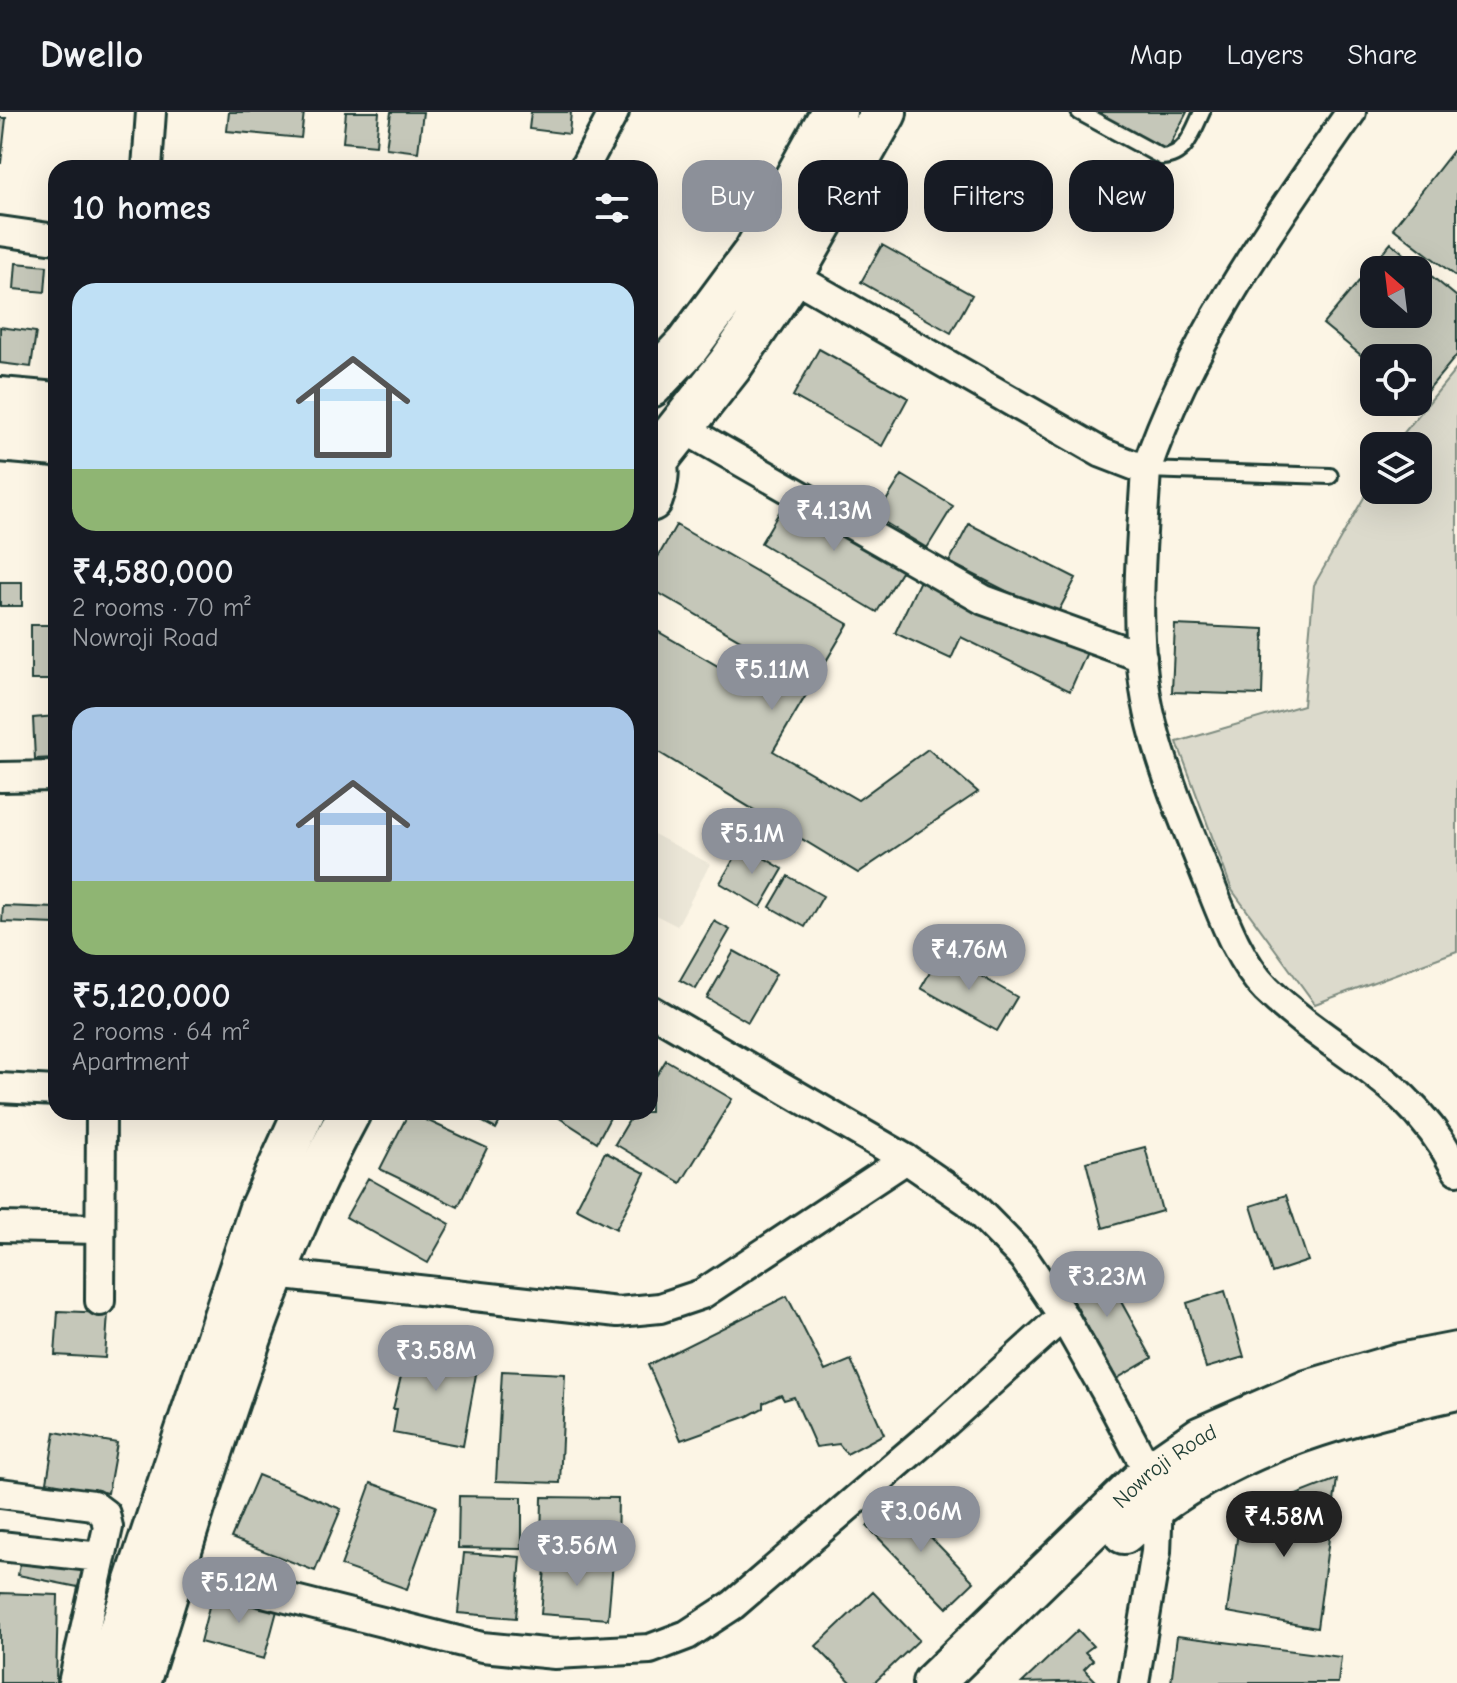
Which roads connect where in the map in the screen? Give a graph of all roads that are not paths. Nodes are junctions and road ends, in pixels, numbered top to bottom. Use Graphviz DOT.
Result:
graph roads {
  1 [pos="151,112"];
  2 [pos="614,112"];
  3 [pos="834,112"];
  4 [pos="884,112"];
  5 [pos="1079,112"];
  6 [pos="1202,112"];
  7 [pos="1351,112"];
  8 [pos="148,160"];
  9 [pos="588,160"];
  10 [pos="0,231"];
  11 [pos="48,238"];
  12 [pos="791,275"];
  13 [pos="658,377"];
  14 [pos="0,400"];
  15 [pos="48,404"];
  16 [pos="0,439"];
  17 [pos="48,443"];
  18 [pos="659,459"];
  19 [pos="1146,470"];
  20 [pos="1330,476"];
  21 [pos="1142,657"];
  22 [pos="48,776"];
  23 [pos="0,777"];
  24 [pos="658,1015"];
  25 [pos="0,1088"];
  26 [pos="48,1091"];
  27 [pos="101,1120"];
  28 [pos="300,1120"];
  29 [pos="346,1120"];
  30 [pos="906,1159"];
  31 [pos="1457,1170"];
  32 [pos="0,1227"];
  33 [pos="99,1229"];
  34 [pos="275,1274"];
  35 [pos="100,1301"];
  36 [pos="1063,1316"];
  37 [pos="1457,1353"];
  38 [pos="1457,1389"];
  39 [pos="1154,1487"];
  40 [pos="0,1493"];
  41 [pos="0,1546"];
  42 [pos="100,1557"];
  43 [pos="175,1570"];
  44 [pos="73,1683"];
  45 [pos="102,1683"];
  46 [pos="139,1683"];
  47 [pos="933,1683"];
  48 [pos="969,1683"];
  49 [pos="1134,1683"];
  1 -- 8 [label="street"];
  2 -- 9 [label="street"];
  3 -- 13 [label="main road"];
  4 -- 12 [label="main road"];
  5 -- 6 [label="lane"];
  7 -- 19 [label="street"];
  10 -- 11 [label="street"];
  12 -- 18 [label="main road"];
  12 -- 19 [label="street"];
  14 -- 15 [label="main road"];
  16 -- 17 [label="main road"];
  18 -- 21 [label="street"];
  19 -- 20 [label="lane"];
  19 -- 21 [label="street"];
  21 -- 31 [label="street"];
  22 -- 23 [label="street"];
  24 -- 30 [label="street"];
  25 -- 26 [label="street"];
  27 -- 33 [label="street"];
  28 -- 45 [label="main road"];
  29 -- 34 [label="main road"];
  30 -- 34 [label="street"];
  30 -- 36 [label="street"];
  32 -- 33 [label="street"];
  33 -- 35 [label="street"];
  34 -- 43 [label="main road"];
  36 -- 39 [label="street"];
  36 -- 43 [label="street"];
  37 -- 39 [label="main road, Nowroji Road"];
  38 -- 39 [label="main road, Nowroji Road"];
  39 -- 47 [label="main road, Nowroji Road"];
  39 -- 48 [label="main road, Nowroji Road"];
  39 -- 49 [label="street"];
  40 -- 42 [label="street"];
  41 -- 42 [label="street"];
  42 -- 44 [label="street"];
  43 -- 46 [label="main road"];
}
